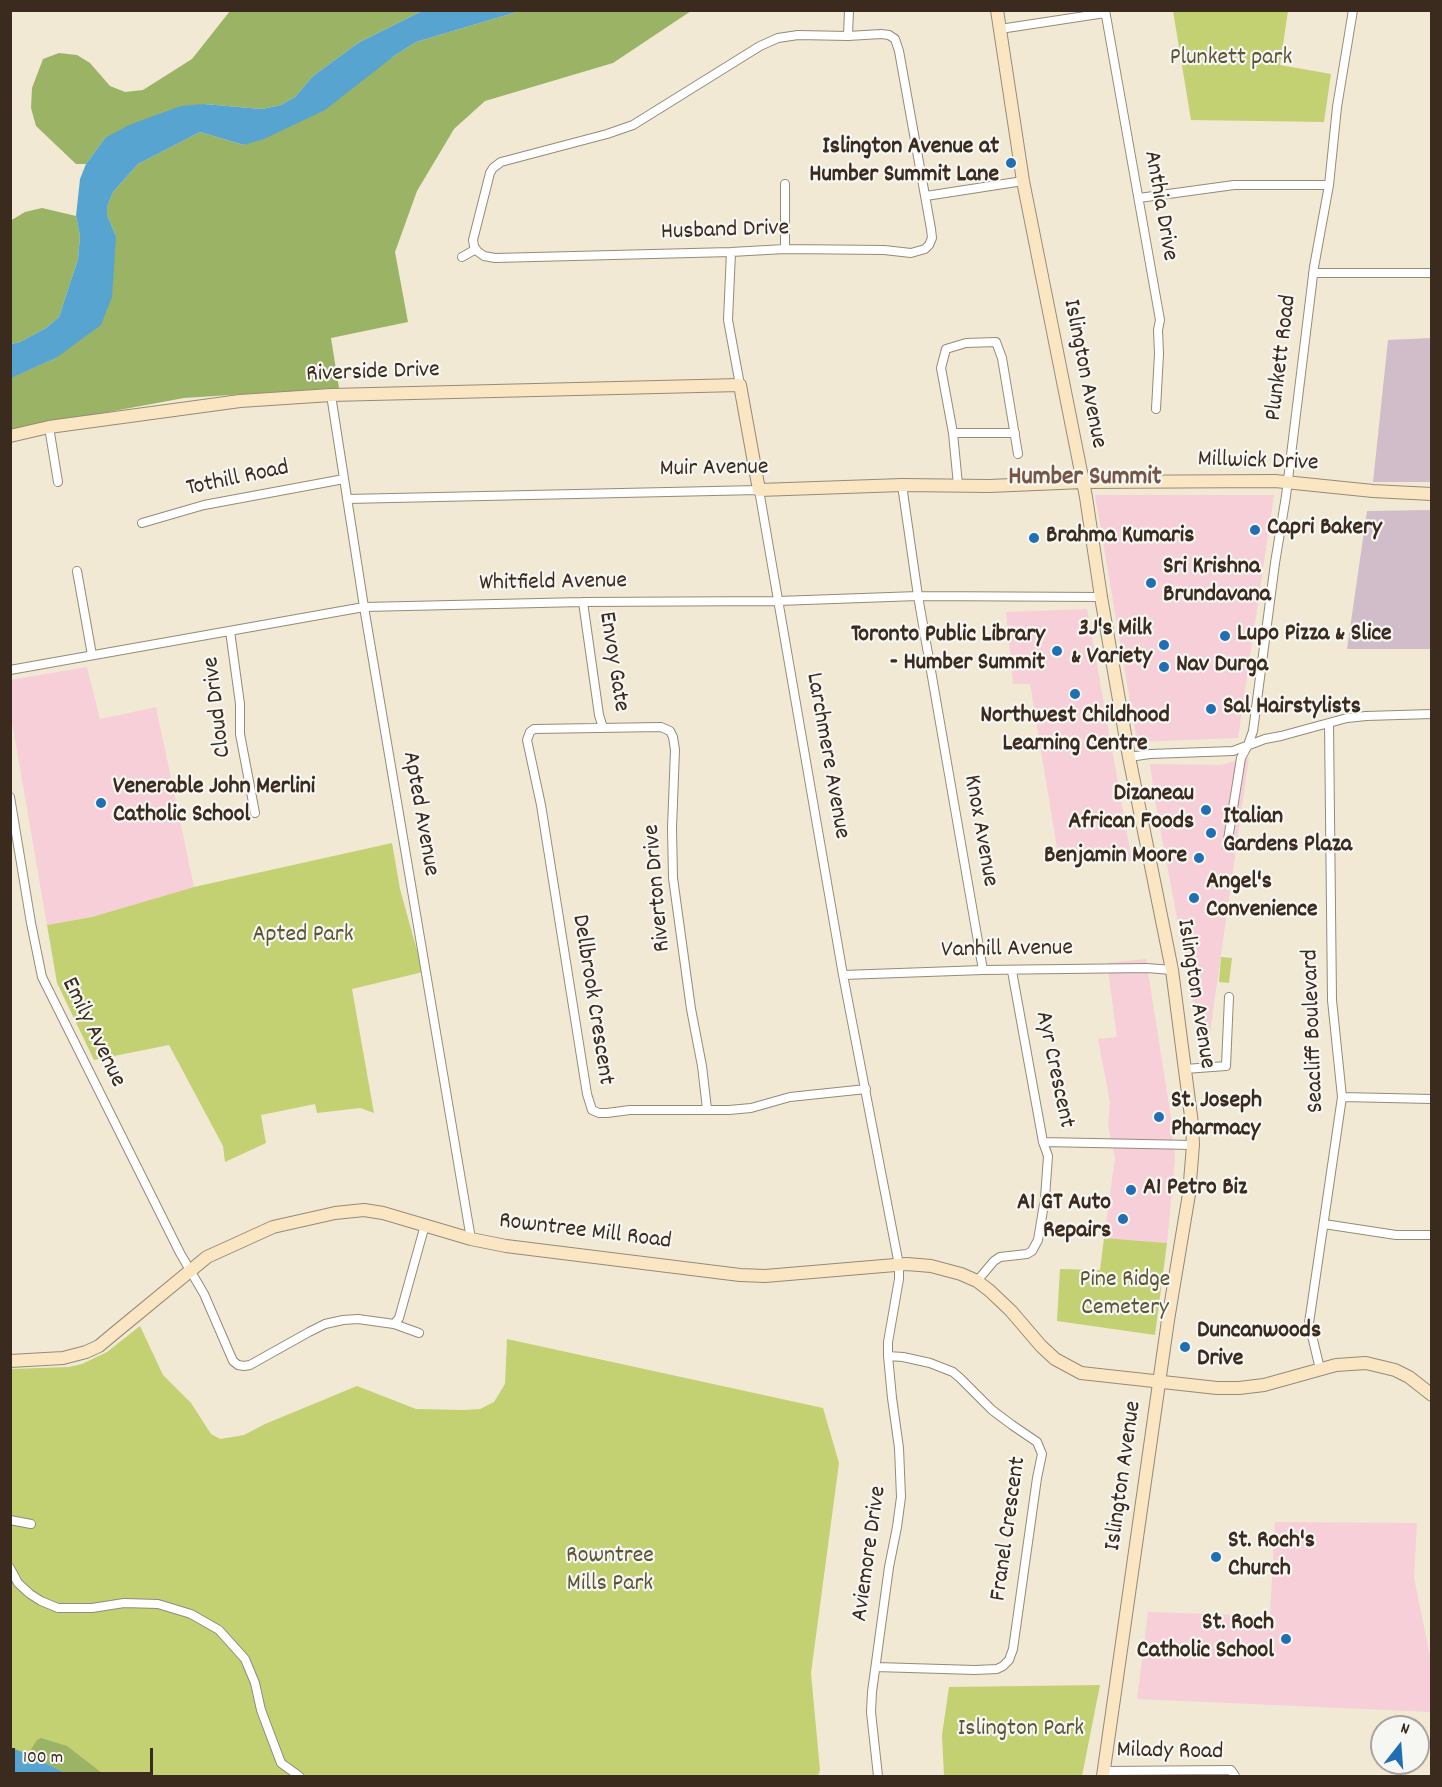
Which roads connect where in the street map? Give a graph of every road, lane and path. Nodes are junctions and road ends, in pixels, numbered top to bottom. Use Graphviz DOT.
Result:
graph roads {
  1 [pos="849,10"];
  2 [pos="997,10"];
  3 [pos="1353,10"];
  4 [pos="1105,12"];
  5 [pos="1000,29"];
  6 [pos="848,36"];
  7 [pos="1023,181"];
  8 [pos="785,184"];
  9 [pos="1329,185"];
  10 [pos="926,196"];
  11 [pos="1139,198"];
  12 [pos="475,247"];
  13 [pos="785,249"];
  14 [pos="730,252"];
  15 [pos="462,257"];
  16 [pos="1313,273"];
  17 [pos="1431,273"];
  18 [pos="740,385"];
  19 [pos="331,395"];
  20 [pos="1156,409"];
  21 [pos="49,428"];
  22 [pos="1015,433"];
  23 [pos="953,434"];
  24 [pos="10,436"];
  25 [pos="1018,454"];
  26 [pos="344,479"];
  27 [pos="58,482"];
  28 [pos="1083,482"];
  29 [pos="1287,482"];
  30 [pos="902,485"];
  31 [pos="958,485"];
  32 [pos="759,490"];
  33 [pos="1431,494"];
  34 [pos="347,499"];
  35 [pos="142,523"];
  36 [pos="77,571"];
  37 [pos="918,596"];
  38 [pos="1101,597"];
  39 [pos="778,601"];
  40 [pos="583,602"];
  41 [pos="364,608"];
  42 [pos="230,631"];
  43 [pos="92,655"];
  44 [pos="10,670"];
  45 [pos="1431,714"];
  46 [pos="1329,723"];
  47 [pos="603,729"];
  48 [pos="1248,745"];
  49 [pos="1130,757"];
  50 [pos="10,797"];
  51 [pos="255,813"];
  52 [pos="13,832"];
  53 [pos="1227,846"];
  54 [pos="983,970"];
  55 [pos="1172,970"];
  56 [pos="1012,971"];
  57 [pos="843,975"];
  58 [pos="1229,997"];
  59 [pos="1185,1069"];
  60 [pos="866,1089"];
  61 [pos="1342,1097"];
  62 [pos="1431,1099"];
  63 [pos="707,1109"];
  64 [pos="1043,1142"];
  65 [pos="1193,1145"];
  66 [pos="1324,1224"];
  67 [pos="425,1225"];
  68 [pos="1431,1235"];
  69 [pos="471,1239"];
  70 [pos="899,1265"];
  71 [pos="190,1270"];
  72 [pos="977,1281"];
  73 [pos="394,1324"];
  74 [pos="419,1334"];
  75 [pos="888,1356"];
  76 [pos="10,1361"];
  77 [pos="1320,1369"];
  78 [pos="1160,1382"];
  79 [pos="1431,1395"];
  80 [pos="10,1520"];
  81 [pos="31,1524"];
  82 [pos="10,1568"];
  83 [pos="876,1666"];
  84 [pos="1103,1774"];
  85 [pos="299,1776"];
  86 [pos="878,1776"];
  87 [pos="1235,1776"];
  1 -- 6 [label="street"];
  2 -- 5 [label="street, Islington Avenue"];
  3 -- 9 [label="street, Plunkett Road"];
  4 -- 5 [label="street"];
  4 -- 11 [label="street, Anthia Drive"];
  5 -- 7 [label="street, Islington Avenue"];
  6 -- 10 [label="street"];
  6 -- 12 [label="street"];
  7 -- 10 [label="street"];
  7 -- 28 [label="street, Islington Avenue"];
  8 -- 13 [label="street"];
  9 -- 11 [label="street"];
  9 -- 16 [label="street, Plunkett Road"];
  10 -- 13 [label="street, Husband Drive"];
  11 -- 20 [label="street, Anthia Drive"];
  12 -- 14 [label="street, Husband Drive"];
  12 -- 15 [label="street"];
  13 -- 14 [label="street, Husband Drive"];
  14 -- 18 [label="street, Larchmere Avenue"];
  16 -- 17 [label="street"];
  16 -- 29 [label="street, Plunkett Road"];
  18 -- 19 [label="street, Riverside Drive"];
  18 -- 32 [label="street, Larchmere Avenue"];
  19 -- 21 [label="street, Riverside Drive"];
  19 -- 26 [label="street, Apted Avenue"];
  21 -- 24 [label="street, Riverside Drive"];
  21 -- 27 [label="street"];
  22 -- 23 [label="street"];
  22 -- 23 [label="street"];
  22 -- 25 [label="street"];
  23 -- 31 [label="street"];
  26 -- 34 [label="street, Apted Avenue"];
  26 -- 35 [label="street, Tothill Road"];
  28 -- 29 [label="street, Millwick Drive"];
  28 -- 31 [label="street, Muir Avenue"];
  28 -- 38 [label="street, Islington Avenue"];
  29 -- 33 [label="street, Millwick Drive"];
  29 -- 48 [label="street, Plunkett Road"];
  30 -- 31 [label="street, Muir Avenue"];
  30 -- 32 [label="street, Muir Avenue"];
  30 -- 37 [label="street, Knox Avenue"];
  32 -- 34 [label="street, Muir Avenue"];
  32 -- 39 [label="street, Larchmere Avenue"];
  34 -- 41 [label="street, Apted Avenue"];
  36 -- 43 [label="street"];
  37 -- 38 [label="street, Whitfield Avenue"];
  37 -- 39 [label="street, Whitfield Avenue"];
  37 -- 54 [label="street, Knox Avenue"];
  38 -- 49 [label="street, Islington Avenue"];
  39 -- 40 [label="street, Whitfield Avenue"];
  39 -- 57 [label="street, Larchmere Avenue"];
  40 -- 41 [label="street, Whitfield Avenue"];
  40 -- 47 [label="street, Envoy Gate"];
  41 -- 42 [label="street, Whitfield Avenue"];
  41 -- 69 [label="street, Apted Avenue"];
  42 -- 43 [label="street, Whitfield Avenue"];
  42 -- 51 [label="street, Cloud Drive"];
  43 -- 44 [label="street, Whitfield Avenue"];
  45 -- 46 [label="street"];
  46 -- 48 [label="street"];
  46 -- 61 [label="street, Seacliff Boulevard"];
  47 -- 63 [label="street, Riverton Drive"];
  47 -- 63 [label="street, Dellbrook Crescent"];
  48 -- 49 [label="street"];
  48 -- 53 [label="street, Plunkett Road"];
  49 -- 55 [label="street, Islington Avenue"];
  50 -- 52 [label="street, Emily Avenue"];
  52 -- 71 [label="street, Emily Avenue"];
  54 -- 56 [label="street, Vanhill Avenue"];
  54 -- 57 [label="street, Vanhill Avenue"];
  55 -- 56 [label="street, Vanhill Avenue"];
  55 -- 59 [label="street, Islington Avenue"];
  56 -- 64 [label="street, Ayr Crescent"];
  57 -- 60 [label="street, Larchmere Avenue"];
  58 -- 59 [label="street"];
  59 -- 65 [label="street, Islington Avenue"];
  60 -- 63 [label="street, Dellbrook Crescent"];
  60 -- 70 [label="street, Larchmere Avenue"];
  61 -- 62 [label="street"];
  61 -- 66 [label="street, Seacliff Boulevard"];
  64 -- 65 [label="street, Ayr Crescent"];
  64 -- 72 [label="street"];
  65 -- 78 [label="street, Islington Avenue"];
  66 -- 68 [label="street"];
  66 -- 77 [label="street, Seacliff Boulevard"];
  67 -- 69 [label="street, Rowntree Mill Road"];
  67 -- 71 [label="street, Rowntree Mill Road"];
  67 -- 73 [label="street"];
  69 -- 70 [label="street, Rowntree Mill Road"];
  70 -- 72 [label="street, Rowntree Mill Road"];
  70 -- 75 [label="street, Aviemore Drive"];
  71 -- 73 [label="street, Emily Avenue"];
  71 -- 76 [label="street, Rowntree Mill Road"];
  72 -- 78 [label="street, Rowntree Mill Road"];
  73 -- 74 [label="street"];
  75 -- 83 [label="street, Aviemore Drive"];
  75 -- 83 [label="street, Franel Crescent"];
  77 -- 78 [label="street"];
  77 -- 79 [label="street"];
  78 -- 84 [label="street, Islington Avenue"];
  80 -- 81 [label="street"];
  82 -- 85 [label="street"];
  83 -- 86 [label="street, Aviemore Drive"];
  84 -- 87 [label="street, Milady Road"];
}
